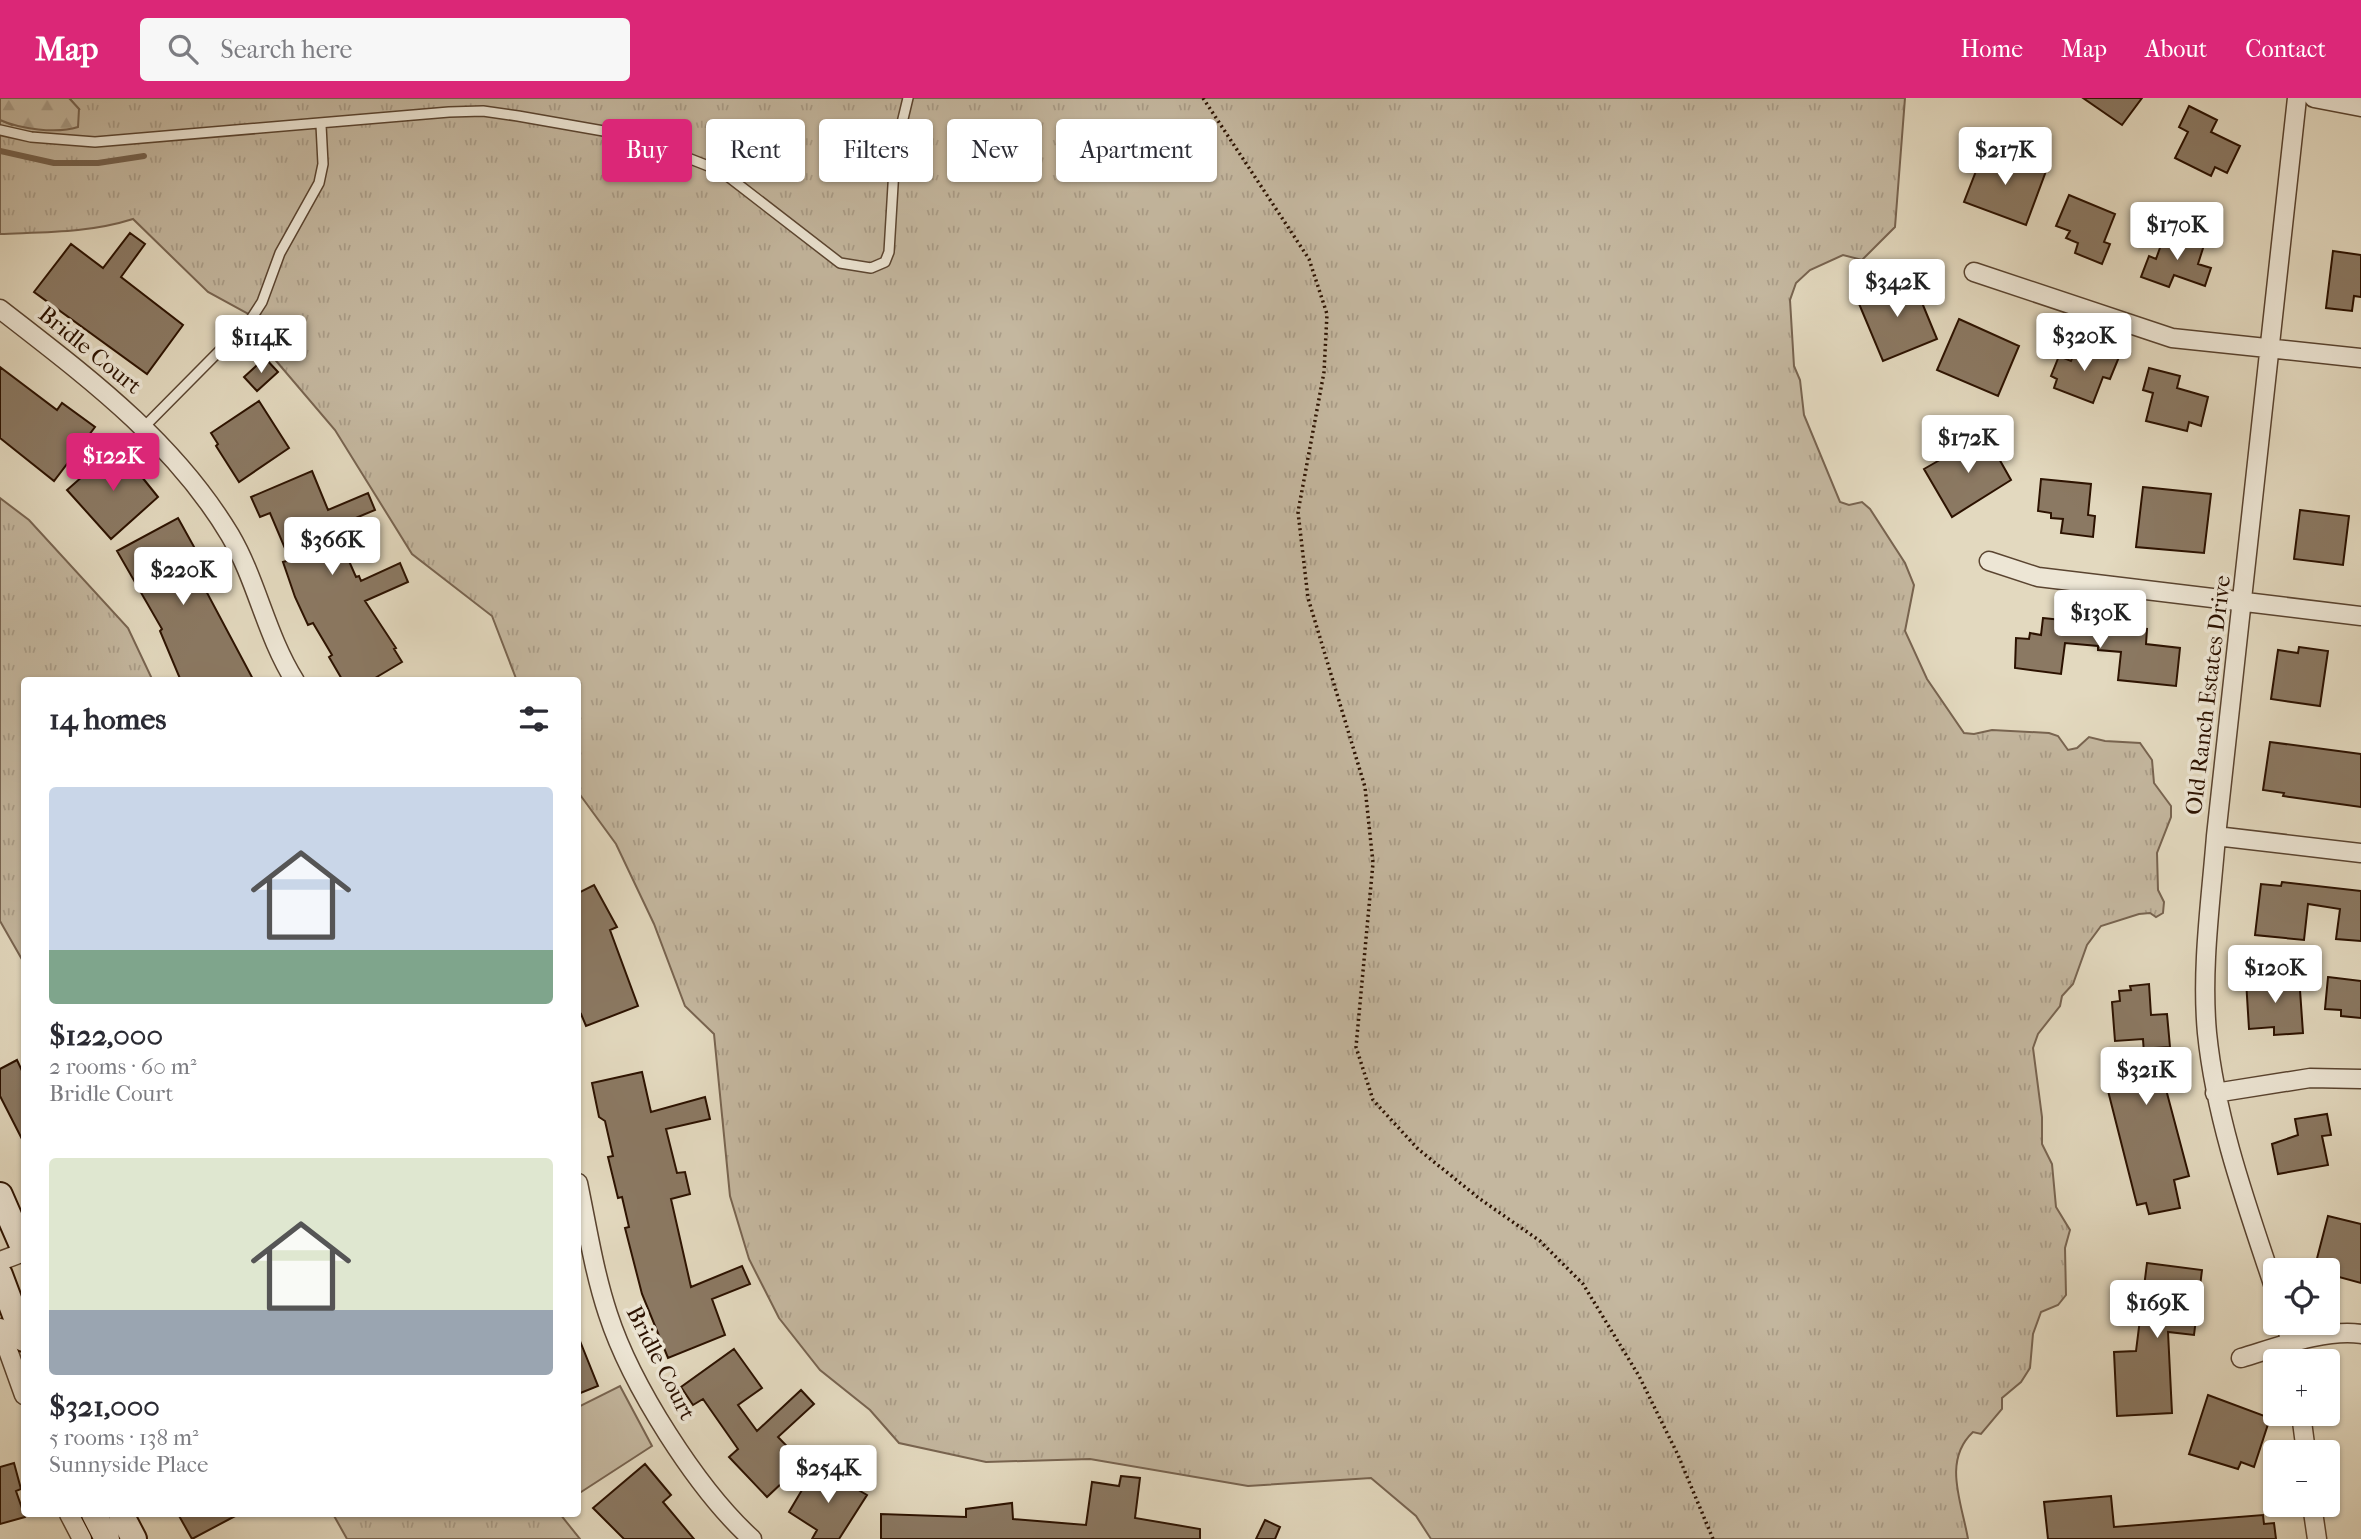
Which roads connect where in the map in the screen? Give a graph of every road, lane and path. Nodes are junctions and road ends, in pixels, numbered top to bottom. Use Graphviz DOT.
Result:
graph roads {
  1 [pos="908,98"];
  2 [pos="1203,98"];
  3 [pos="2297,98"];
  4 [pos="2314,98"];
  5 [pos="2361,107"];
  6 [pos="321,125"];
  7 [pos="0,130"];
  8 [pos="1974,272"];
  9 [pos="0,309"];
  10 [pos="2268,351"];
  11 [pos="2361,358"];
  12 [pos="144,426"];
  13 [pos="1989,561"];
  14 [pos="2244,603"];
  15 [pos="2361,616"];
  16 [pos="293,677"];
  17 [pos="2216,835"];
  18 [pos="2361,853"];
  19 [pos="2361,1079"];
  20 [pos="2215,1093"];
  21 [pos="0,1195"];
  22 [pos="581,1196"];
  23 [pos="21,1244"];
  24 [pos="21,1252"];
  25 [pos="2265,1258"];
  26 [pos="0,1261"];
  27 [pos="0,1275"];
  28 [pos="0,1328"];
  29 [pos="21,1331"];
  30 [pos="2361,1334"];
  31 [pos="2290,1335"];
  32 [pos="2292,1343"];
  33 [pos="2293,1349"];
  34 [pos="2241,1358"];
  35 [pos="21,1387"];
  36 [pos="71,1517"];
  37 [pos="96,1517"];
  38 [pos="123,1517"];
  39 [pos="2314,1517"];
  40 [pos="82,1539"];
  41 [pos="107,1539"];
  42 [pos="134,1539"];
  43 [pos="752,1539"];
  44 [pos="1713,1539"];
  45 [pos="2317,1539"];
  1 -- 6 [label="lane"];
  2 -- 44 [label="path"];
  3 -- 10 [label="street, Old Ranch Estates Drive"];
  4 -- 5 [label="street"];
  6 -- 7 [label="lane"];
  6 -- 12 [label="lane"];
  8 -- 10 [label="street"];
  9 -- 12 [label="street, Bridle Court"];
  10 -- 11 [label="street"];
  10 -- 14 [label="street, Old Ranch Estates Drive"];
  12 -- 16 [label="street, Bridle Court"];
  13 -- 14 [label="street"];
  14 -- 15 [label="street"];
  14 -- 17 [label="street, Old Ranch Estates Drive"];
  17 -- 18 [label="street"];
  17 -- 20 [label="street, Old Ranch Estates Drive"];
  19 -- 20 [label="street"];
  20 -- 25 [label="street, Old Ranch Estates Drive"];
  21 -- 23 [label="main road"];
  22 -- 43 [label="street, Bridle Court"];
  24 -- 26 [label="street"];
  27 -- 29 [label="main road"];
  28 -- 35 [label="street"];
  30 -- 32 [label="street"];
  31 -- 32 [label="street"];
  32 -- 33 [label="street"];
  32 -- 34 [label="street"];
  36 -- 40 [label="street"];
  37 -- 41 [label="main road"];
  38 -- 42 [label="main road"];
  39 -- 45 [label="street"];
}
